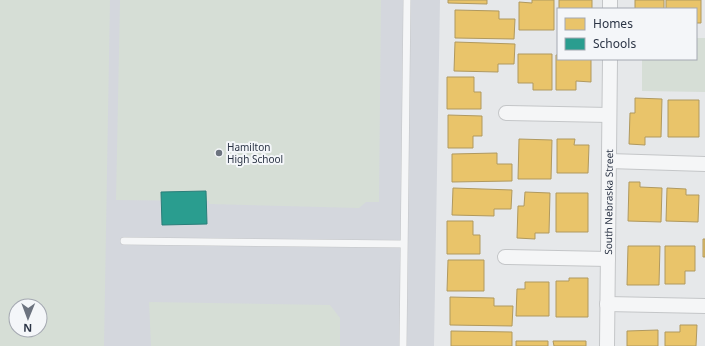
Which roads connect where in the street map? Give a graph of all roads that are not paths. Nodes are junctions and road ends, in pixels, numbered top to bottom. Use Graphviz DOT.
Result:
graph roads {
  1 [pos="407,0"];
  2 [pos="610,60"];
  3 [pos="506,113"];
  4 [pos="609,115"];
  5 [pos="609,161"];
  6 [pos="705,164"];
  7 [pos="124,241"];
  8 [pos="404,244"];
  9 [pos="505,258"];
  10 [pos="608,259"];
  11 [pos="607,304"];
  12 [pos="705,306"];
  13 [pos="403,346"];
  14 [pos="607,346"];
  1 -- 8 [label="lane"];
  2 -- 4 [label="street, South Nebraska Street"];
  3 -- 4 [label="street"];
  4 -- 5 [label="street, South Nebraska Street"];
  5 -- 6 [label="street"];
  5 -- 10 [label="street, South Nebraska Street"];
  7 -- 8 [label="lane"];
  8 -- 13 [label="lane"];
  9 -- 10 [label="street"];
  10 -- 11 [label="street, South Nebraska Street"];
  11 -- 12 [label="street"];
  11 -- 14 [label="street, South Nebraska Street"];
}
